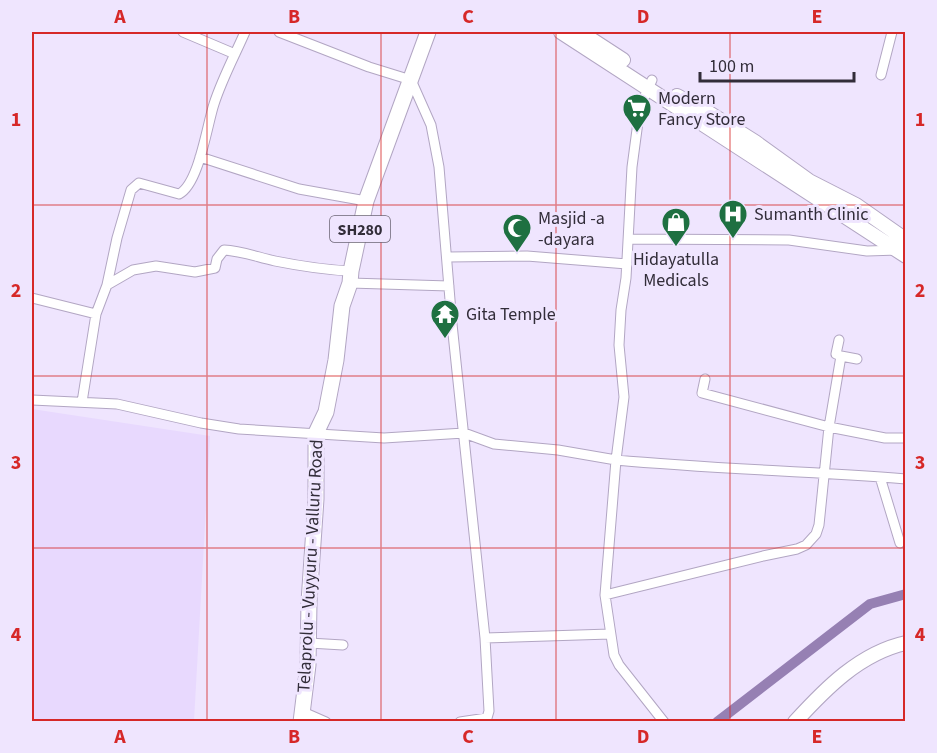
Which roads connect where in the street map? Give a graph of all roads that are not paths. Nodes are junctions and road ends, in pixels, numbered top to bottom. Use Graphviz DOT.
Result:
graph roads {
  1 [pos="183,32"];
  2 [pos="245,32"];
  3 [pos="279,32"];
  4 [pos="428,32"];
  5 [pos="561,32"];
  6 [pos="580,32"];
  7 [pos="892,32"];
  8 [pos="307,36"];
  9 [pos="235,54"];
  10 [pos="881,75"];
  11 [pos="411,80"];
  12 [pos="651,84"];
  13 [pos="200,157"];
  14 [pos="366,201"];
  15 [pos="629,239"];
  16 [pos="904,248"];
  17 [pos="448,257"];
  18 [pos="627,264"];
  19 [pos="350,277"];
  20 [pos="107,285"];
  21 [pos="449,286"];
  22 [pos="32,298"];
  23 [pos="96,314"];
  24 [pos="839,340"];
  25 [pos="841,356"];
  26 [pos="857,359"];
  27 [pos="705,379"];
  28 [pos="32,400"];
  29 [pos="82,402"];
  30 [pos="829,427"];
  31 [pos="316,433"];
  32 [pos="464,433"];
  33 [pos="906,438"];
  34 [pos="616,460"];
  35 [pos="825,473"];
  36 [pos="880,477"];
  37 [pos="906,479"];
  38 [pos="900,543"];
  39 [pos="605,595"];
  40 [pos="610,634"];
  41 [pos="485,638"];
  42 [pos="309,643"];
  43 [pos="906,643"];
  44 [pos="343,645"];
  45 [pos="301,716"];
  46 [pos="326,722"];
  47 [pos="460,722"];
  48 [pos="664,722"];
  49 [pos="795,722"];
  1 -- 9 [label="street"];
  2 -- 9 [label="street"];
  3 -- 8 [label="street"];
  4 -- 11 [label="main road, Telaprolu - Vuyyuru - Valluru Road / SH280"];
  5 -- 12 [label="main road"];
  6 -- 12 [label="main road"];
  7 -- 10 [label="street"];
  8 -- 11 [label="street"];
  9 -- 13 [label="street"];
  11 -- 14 [label="main road, Telaprolu - Vuyyuru - Valluru Road / SH280"];
  11 -- 17 [label="street"];
  12 -- 15 [label="street"];
  12 -- 16 [label="main road"];
  13 -- 14 [label="street"];
  13 -- 20 [label="street"];
  14 -- 19 [label="main road, Telaprolu - Vuyyuru - Valluru Road / SH280"];
  15 -- 16 [label="street"];
  15 -- 18 [label="street"];
  17 -- 18 [label="street"];
  17 -- 21 [label="street"];
  18 -- 34 [label="street"];
  19 -- 20 [label="street"];
  19 -- 21 [label="street"];
  19 -- 31 [label="main road, Telaprolu - Vuyyuru - Valluru Road / SH280"];
  20 -- 23 [label="street"];
  21 -- 32 [label="street"];
  22 -- 23 [label="street"];
  23 -- 29 [label="street"];
  24 -- 25 [label="street"];
  25 -- 26 [label="street"];
  25 -- 30 [label="street"];
  27 -- 30 [label="street"];
  28 -- 29 [label="street"];
  29 -- 31 [label="street"];
  30 -- 33 [label="street"];
  30 -- 35 [label="street"];
  31 -- 32 [label="street"];
  31 -- 42 [label="main road, Telaprolu - Vuyyuru - Valluru Road / SH280"];
  32 -- 34 [label="street"];
  32 -- 41 [label="street"];
  34 -- 35 [label="street"];
  34 -- 39 [label="street"];
  35 -- 36 [label="street"];
  35 -- 39 [label="street"];
  36 -- 37 [label="street"];
  36 -- 38 [label="street"];
  39 -- 40 [label="street"];
  40 -- 41 [label="street"];
  40 -- 48 [label="street"];
  41 -- 47 [label="street"];
  42 -- 44 [label="street"];
  42 -- 45 [label="main road, Telaprolu - Vuyyuru - Valluru Road / SH280"];
  43 -- 49 [label="main road"];
  45 -- 46 [label="street"];
}
